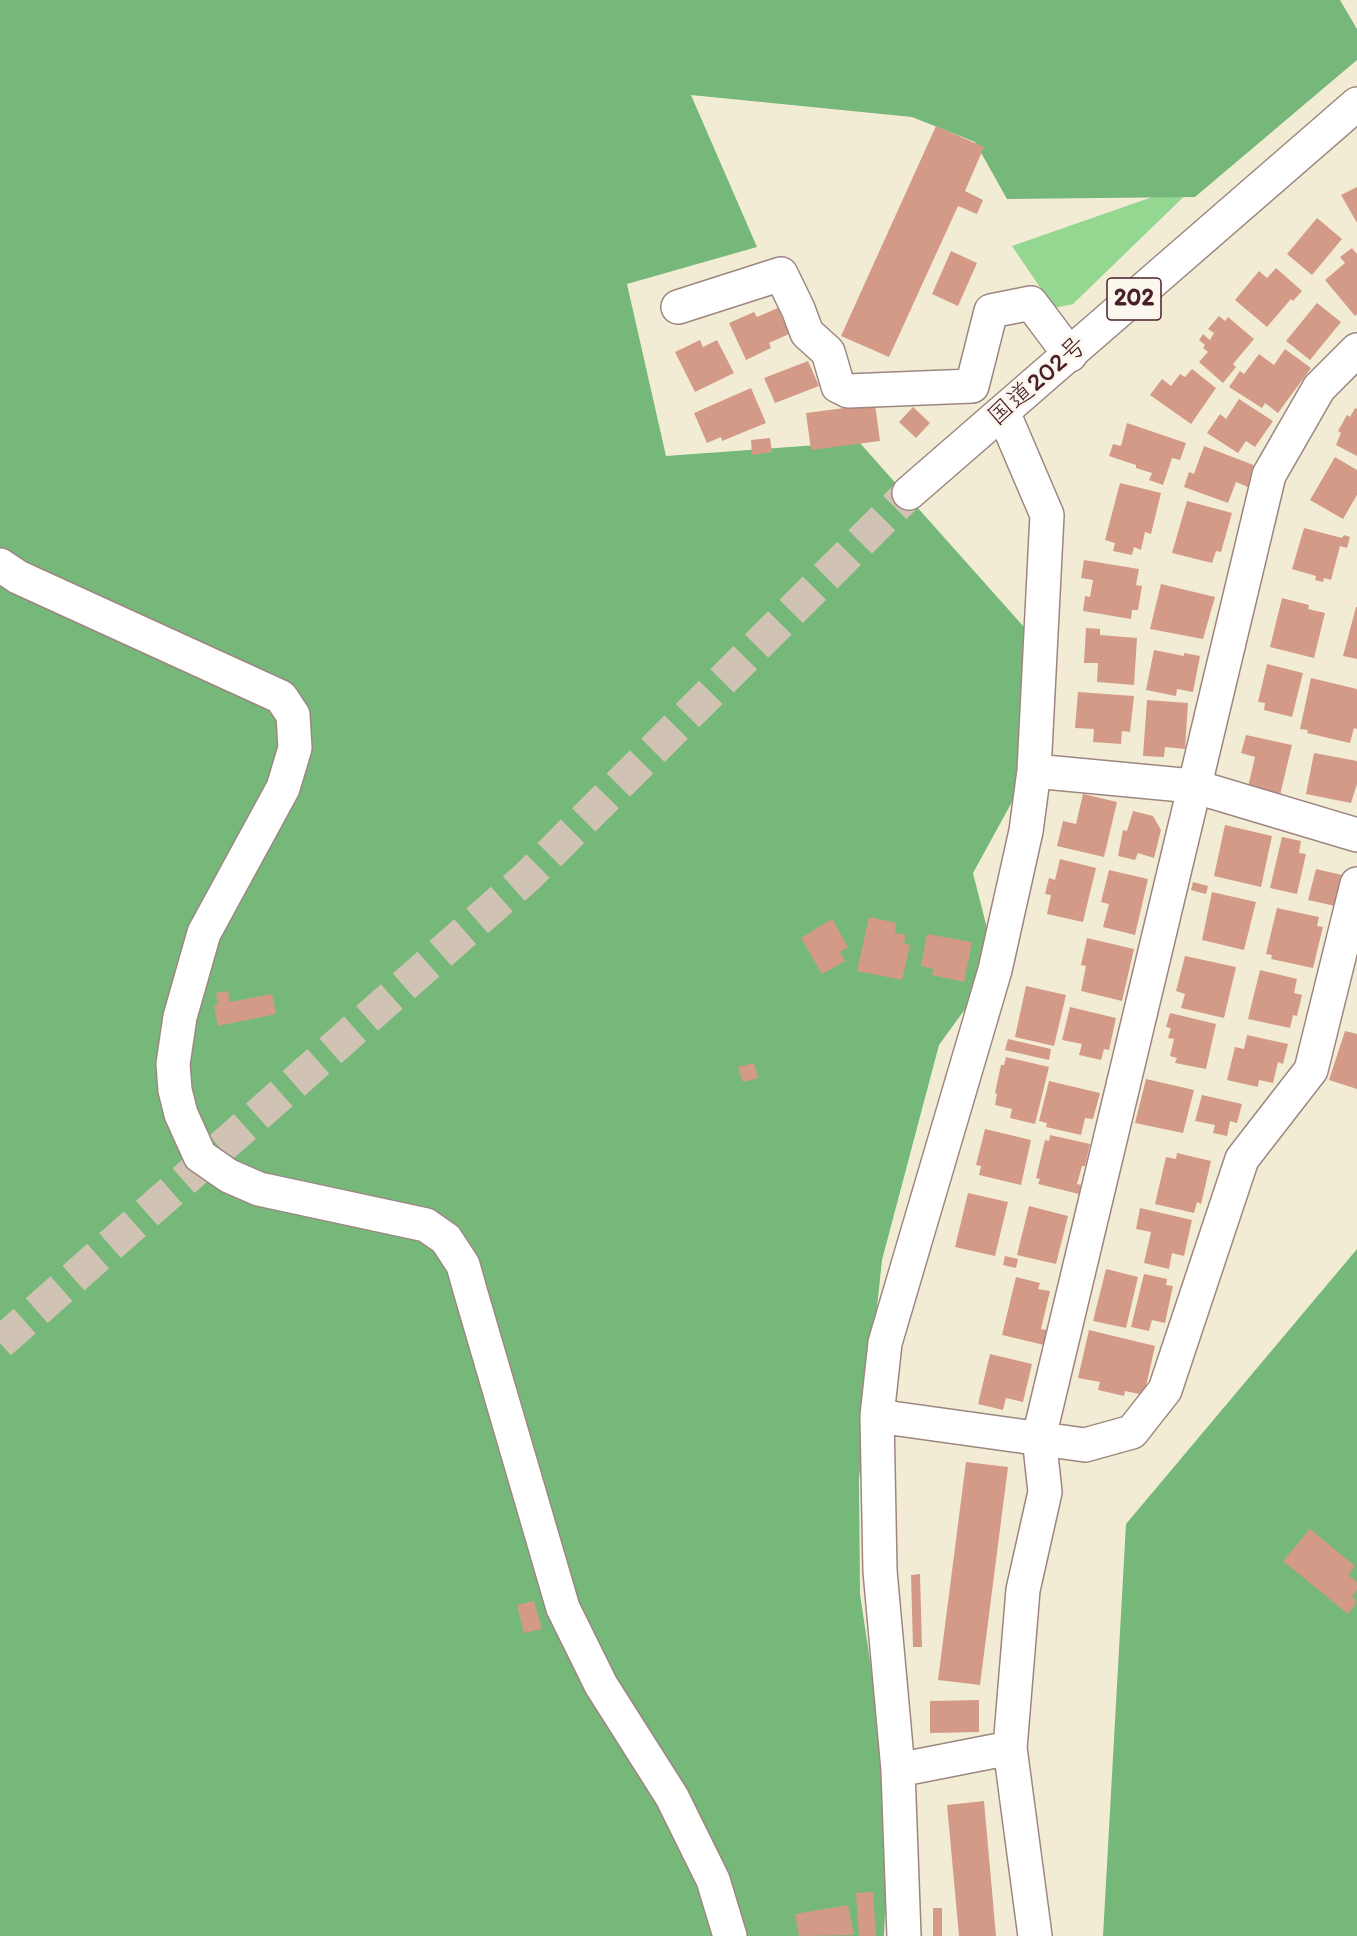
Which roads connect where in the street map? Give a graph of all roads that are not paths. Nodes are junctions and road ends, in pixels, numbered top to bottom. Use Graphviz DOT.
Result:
graph roads {
  1 [pos="1357,104"];
  2 [pos="678,307"];
  3 [pos="1357,350"];
  4 [pos="1070,355"];
  5 [pos="1003,412"];
  6 [pos="909,493"];
  7 [pos="0,565"];
  8 [pos="1034,771"];
  9 [pos="1193,786"];
  10 [pos="1357,835"];
  11 [pos="1357,884"];
  12 [pos="877,1416"];
  13 [pos="1039,1437"];
  14 [pos="1010,1749"];
  15 [pos="898,1770"];
  16 [pos="730,1936"];
  17 [pos="904,1936"];
  18 [pos="1035,1936"];
  1 -- 4 [label="main road, 国道202号 / 202"];
  2 -- 4 [label="main road"];
  3 -- 9 [label="main road"];
  4 -- 5 [label="main road, 国道202号 / 202"];
  5 -- 6 [label="main road, 国道202号 / 202"];
  5 -- 8 [label="main road"];
  7 -- 16 [label="main road"];
  8 -- 9 [label="main road"];
  8 -- 12 [label="main road"];
  9 -- 10 [label="main road"];
  9 -- 13 [label="main road"];
  11 -- 13 [label="main road"];
  12 -- 13 [label="main road"];
  12 -- 15 [label="main road"];
  13 -- 14 [label="main road"];
  14 -- 15 [label="main road"];
  14 -- 18 [label="main road"];
  15 -- 17 [label="main road"];
}
